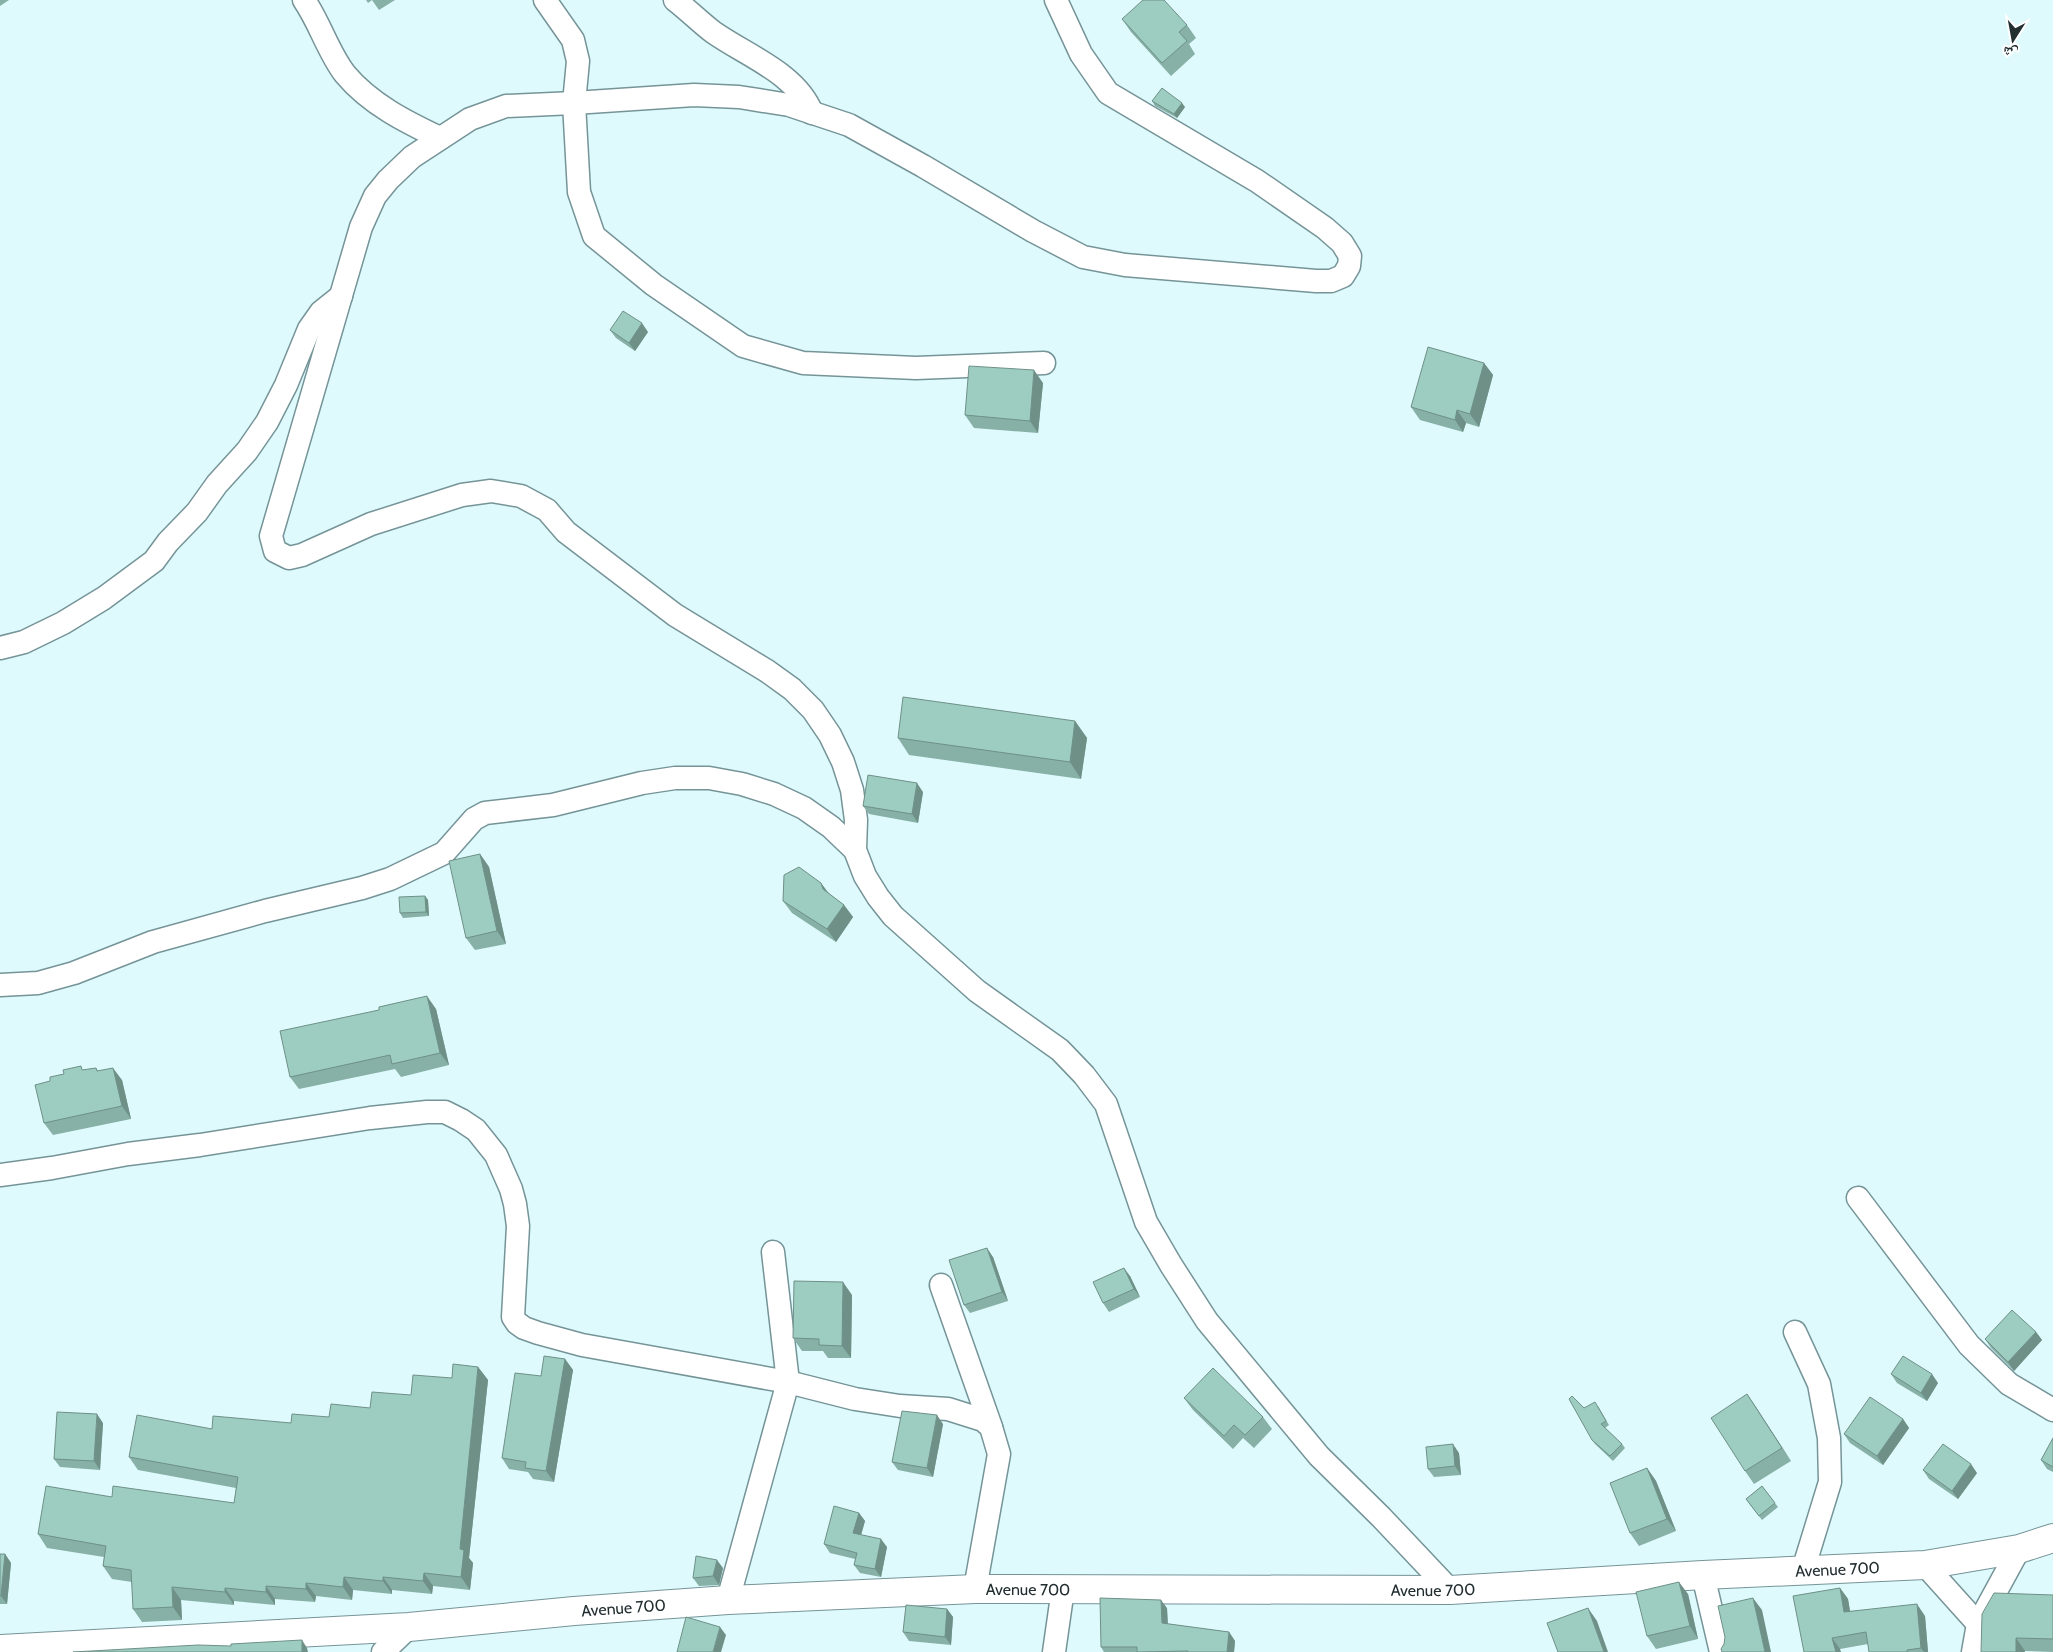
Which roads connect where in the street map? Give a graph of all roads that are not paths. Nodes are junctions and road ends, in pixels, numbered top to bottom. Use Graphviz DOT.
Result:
graph roads {
  1 [pos="304,0"];
  2 [pos="545,0"];
  3 [pos="675,0"];
  4 [pos="1056,0"];
  5 [pos="574,103"];
  6 [pos="812,113"];
  7 [pos="440,138"];
  8 [pos="341,295"];
  9 [pos="1044,363"];
  10 [pos="0,648"];
  11 [pos="856,850"];
  12 [pos="0,985"];
  13 [pos="0,1175"];
  14 [pos="1858,1198"];
  15 [pos="773,1252"];
  16 [pos="941,1285"];
  17 [pos="1796,1332"];
  18 [pos="788,1382"];
  19 [pos="2053,1410"];
  20 [pos="991,1427"];
  21 [pos="2053,1538"];
  22 [pos="2018,1549"];
  23 [pos="1925,1565"];
  24 [pos="1803,1570"];
  25 [pos="1704,1575"];
  26 [pos="974,1589"];
  27 [pos="1063,1589"];
  28 [pos="1450,1590"];
  29 [pos="728,1600"];
  30 [pos="1978,1624"];
  31 [pos="408,1627"];
  32 [pos="0,1649"];
  33 [pos="382,1652"];
  34 [pos="1054,1652"];
  35 [pos="1720,1652"];
  36 [pos="1973,1652"];
  1 -- 7 [label="street"];
  2 -- 5 [label="street"];
  3 -- 6 [label="street"];
  4 -- 6 [label="street"];
  5 -- 6 [label="street"];
  5 -- 7 [label="street"];
  5 -- 9 [label="street"];
  7 -- 8 [label="street"];
  8 -- 10 [label="street"];
  8 -- 11 [label="street"];
  11 -- 12 [label="street"];
  11 -- 28 [label="street"];
  13 -- 18 [label="street"];
  14 -- 19 [label="street"];
  15 -- 18 [label="street"];
  16 -- 20 [label="street"];
  17 -- 24 [label="street"];
  18 -- 20 [label="street"];
  18 -- 29 [label="street"];
  20 -- 26 [label="street"];
  21 -- 22 [label="main road, Avenue 700"];
  22 -- 23 [label="main road, Avenue 700"];
  22 -- 30 [label="street"];
  23 -- 24 [label="main road, Avenue 700"];
  23 -- 30 [label="street"];
  24 -- 25 [label="main road, Avenue 700"];
  25 -- 28 [label="main road, Avenue 700"];
  25 -- 35 [label="street"];
  26 -- 27 [label="main road, Avenue 700"];
  26 -- 29 [label="main road, Avenue 700"];
  27 -- 28 [label="main road, Avenue 700"];
  27 -- 34 [label="street"];
  29 -- 31 [label="main road, Avenue 700"];
  30 -- 36 [label="street"];
  31 -- 32 [label="main road, Avenue 700"];
  31 -- 33 [label="street"];
}
